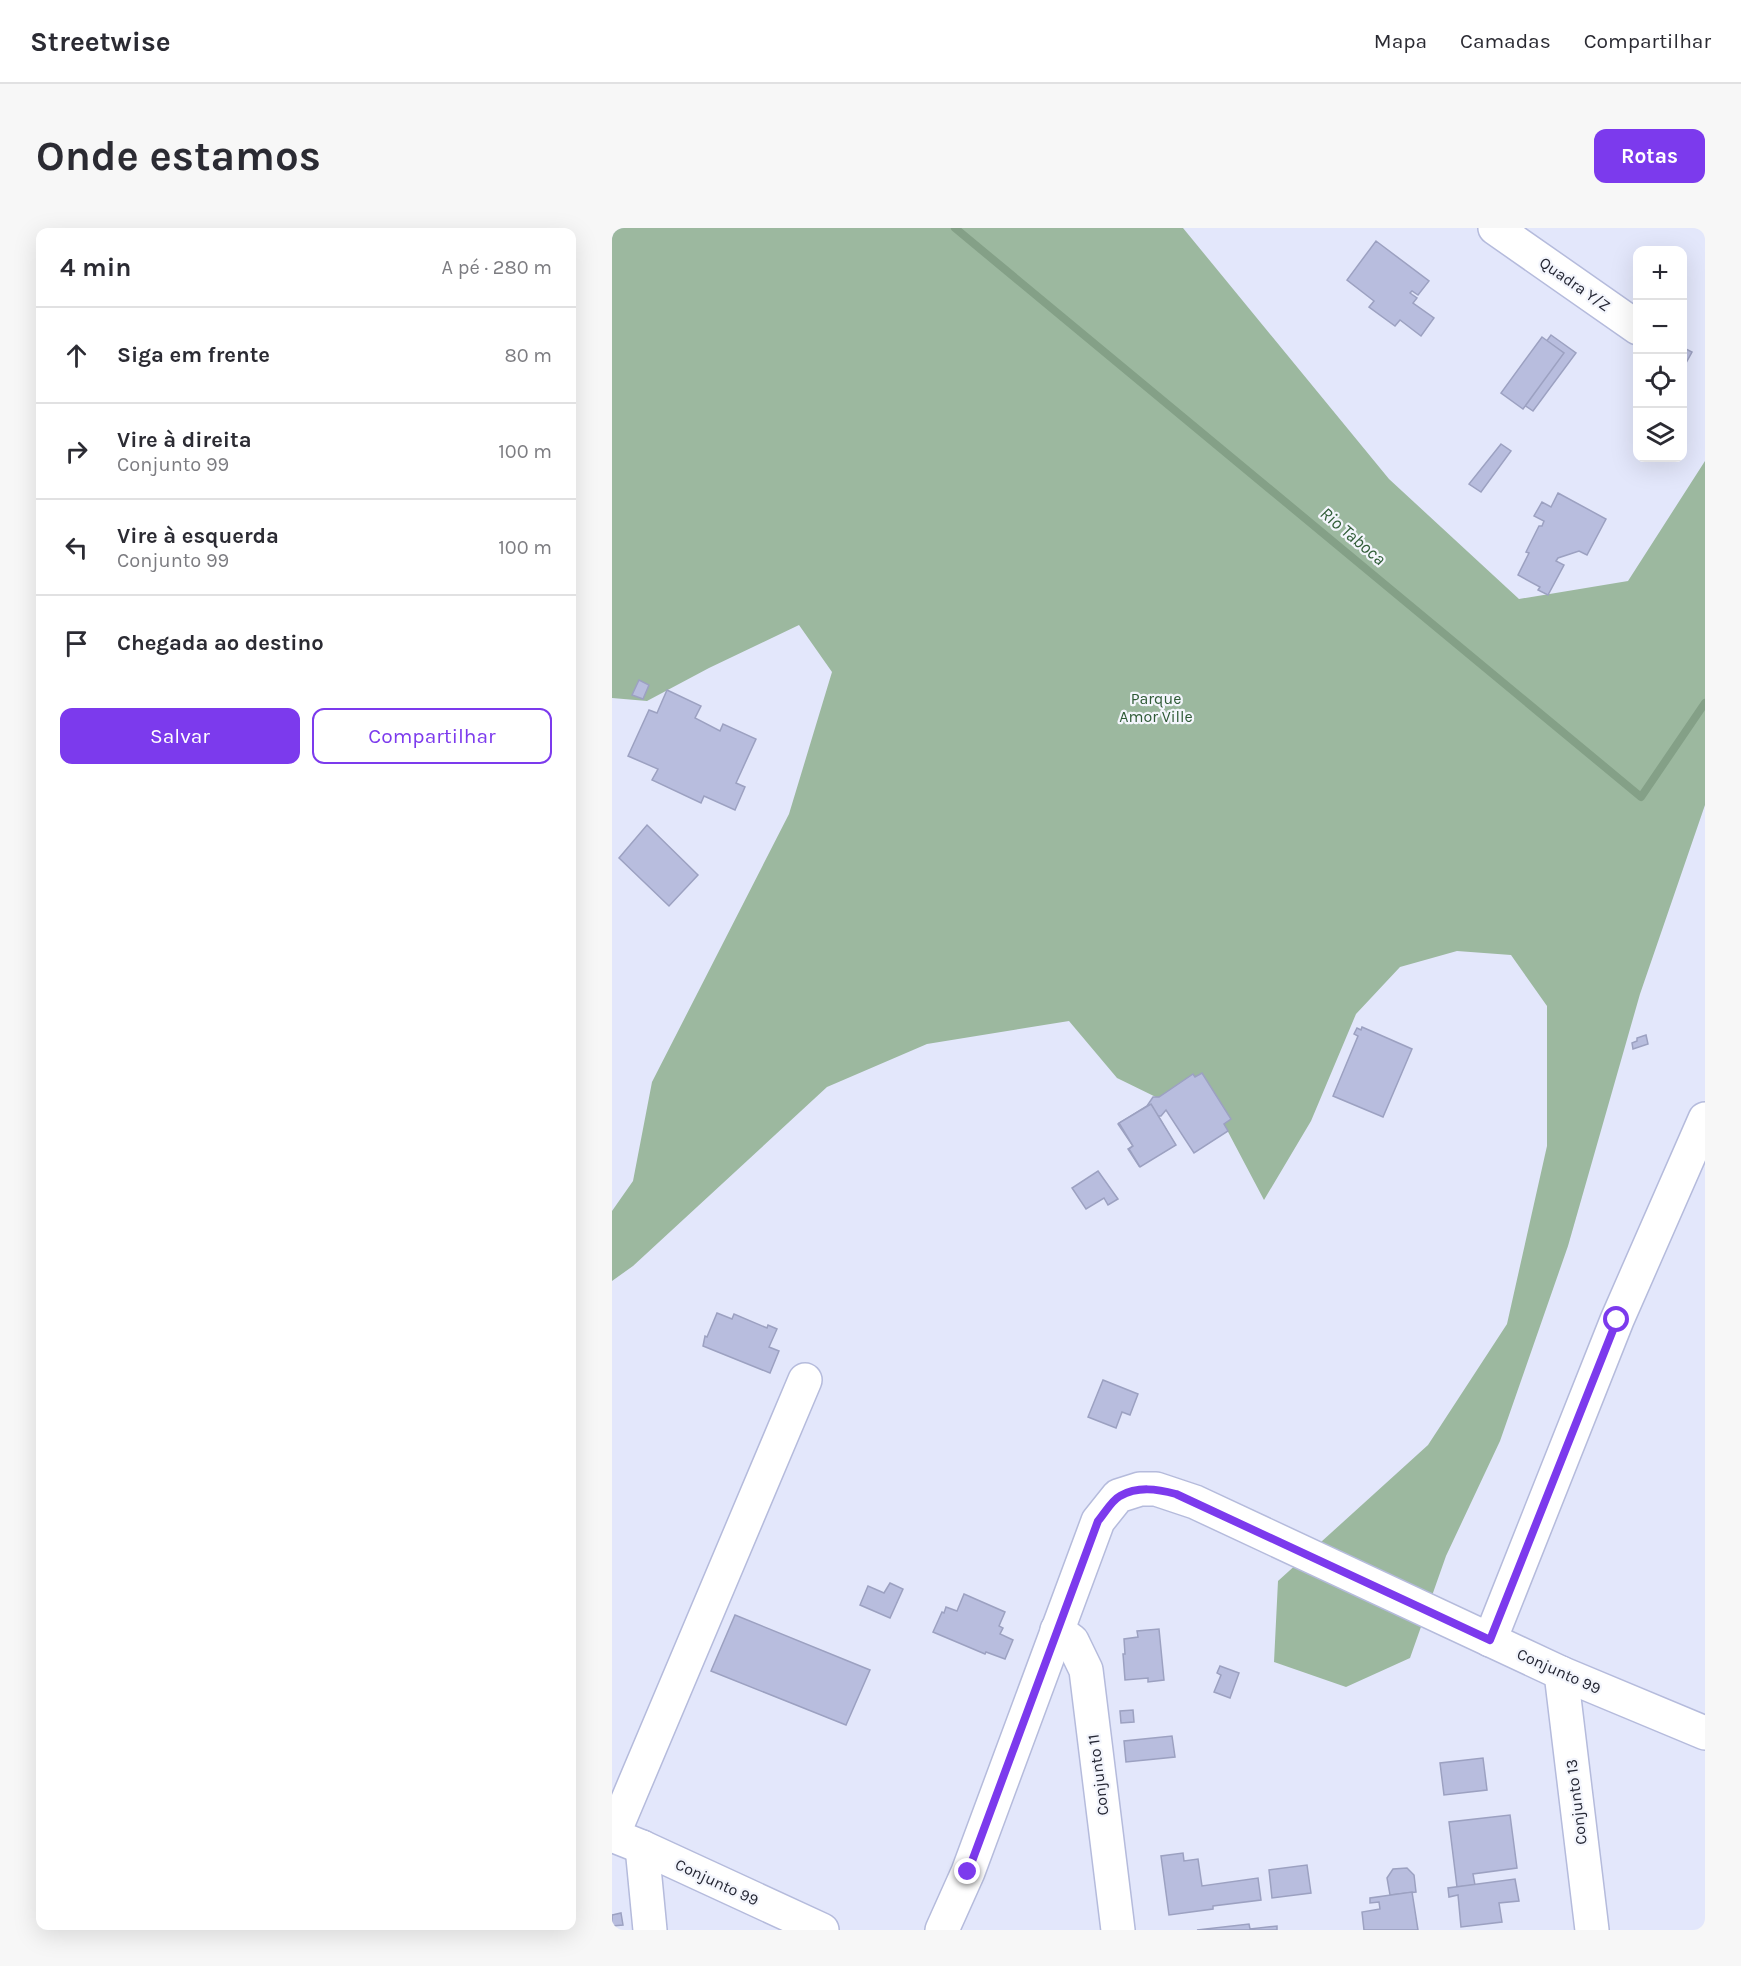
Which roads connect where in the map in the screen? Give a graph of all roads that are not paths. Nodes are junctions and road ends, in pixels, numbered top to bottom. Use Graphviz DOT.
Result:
graph roads {
  1 [pos="1508,232"];
  2 [pos="1633,324"];
  3 [pos="1705,1119"];
  4 [pos="805,1380"];
  5 [pos="1057,1630"];
  6 [pos="1490,1640"];
  7 [pos="1561,1674"];
  8 [pos="1705,1733"];
  9 [pos="622,1839"];
  10 [pos="650,1930"];
  11 [pos="822,1930"];
  12 [pos="942,1930"];
  13 [pos="1118,1930"];
  14 [pos="1592,1930"];
  1 -- 2 [label="street, Quadra Y/Z"];
  3 -- 6 [label="street"];
  4 -- 9 [label="street"];
  5 -- 6 [label="street, Conjunto 99"];
  5 -- 12 [label="street, Conjunto 99"];
  5 -- 13 [label="street, Conjunto 11"];
  6 -- 7 [label="street, Conjunto 99"];
  7 -- 8 [label="street, Conjunto 99"];
  7 -- 14 [label="street, Conjunto 13"];
  9 -- 10 [label="street"];
  9 -- 11 [label="street, Conjunto 99"];
}
